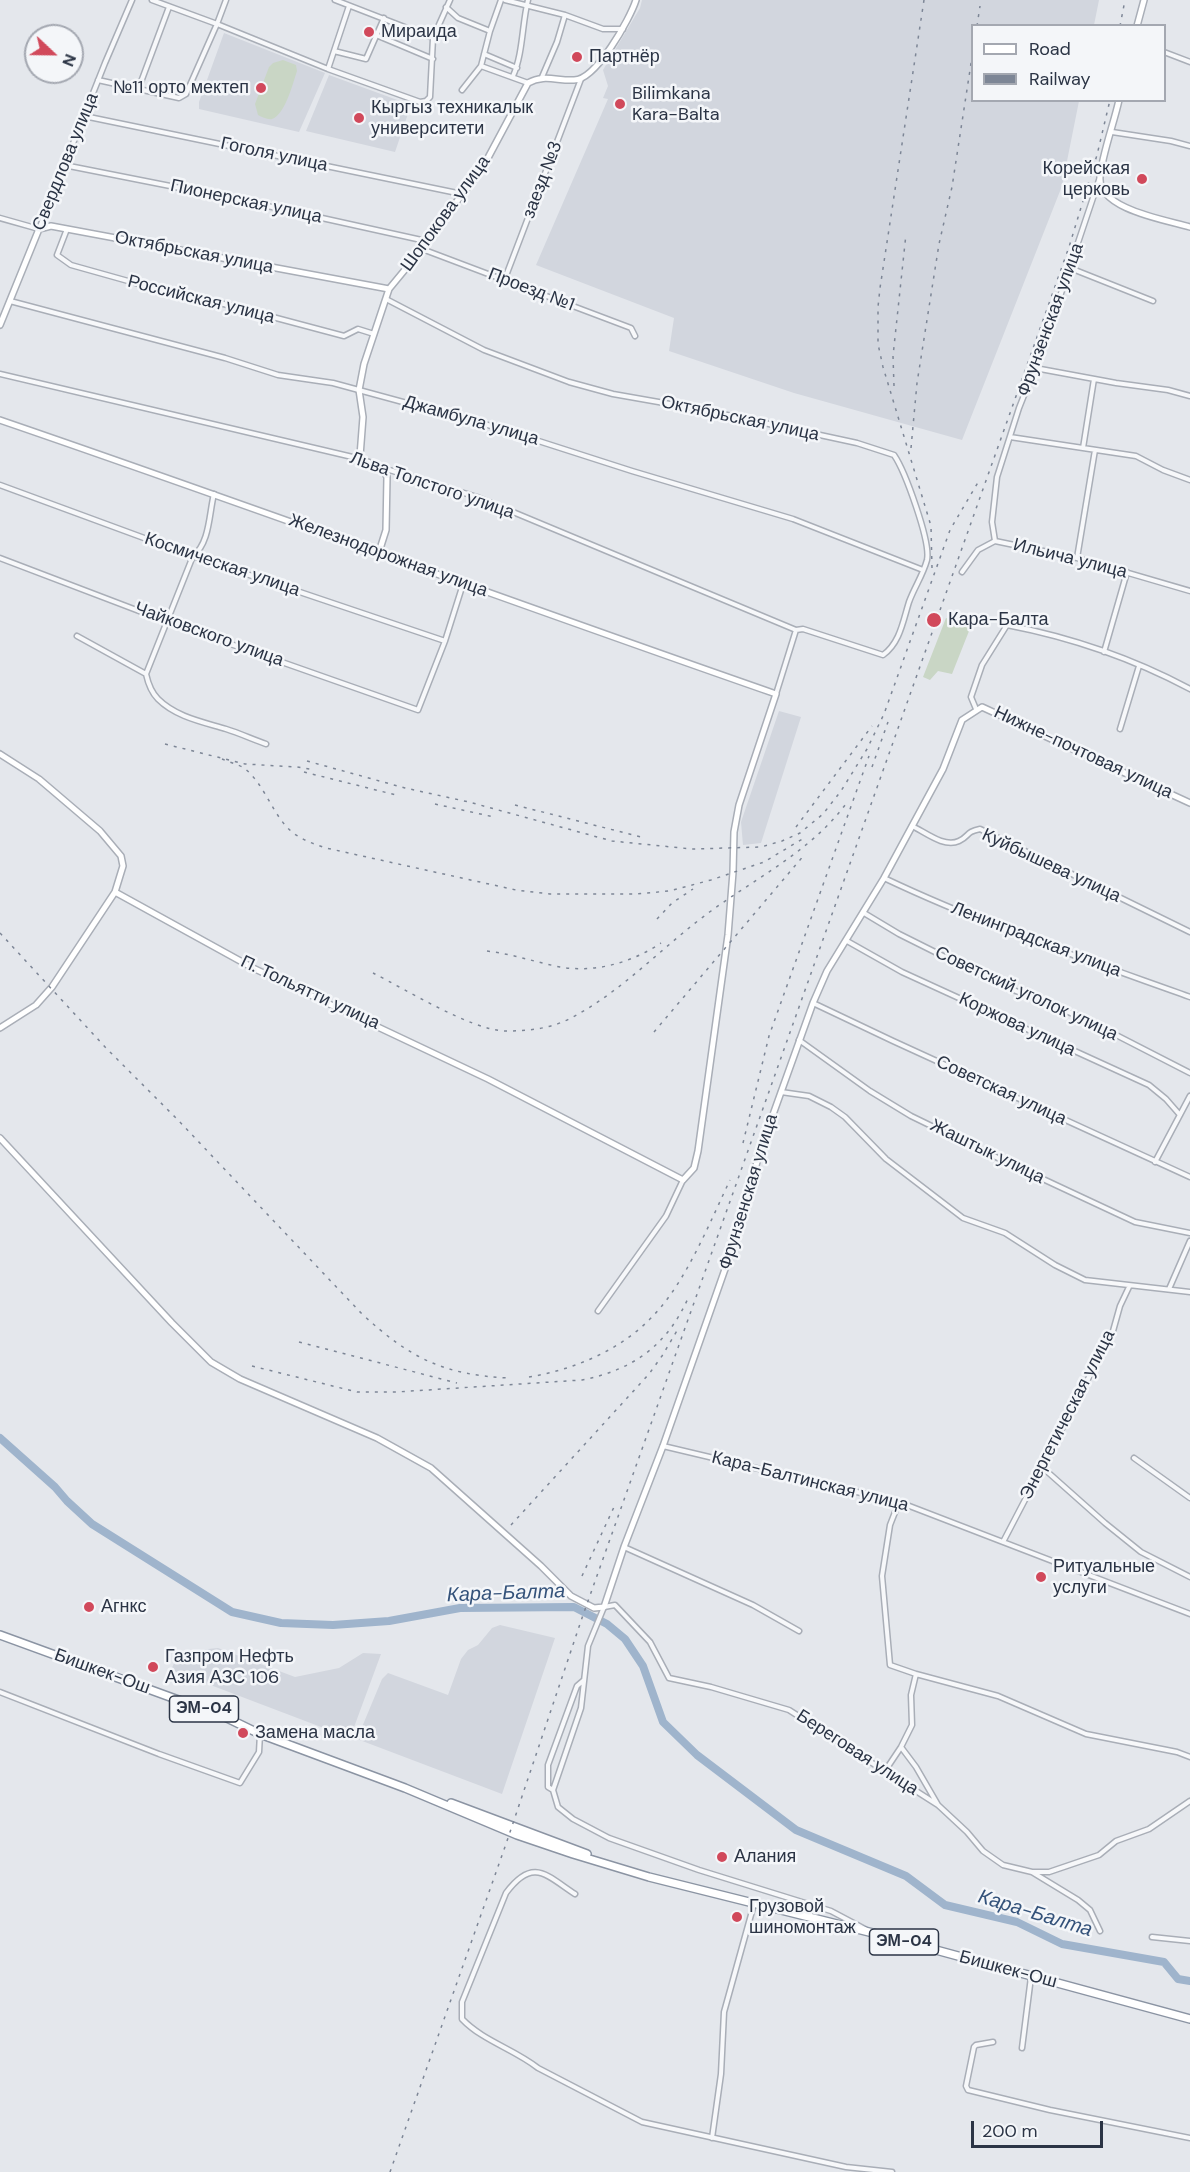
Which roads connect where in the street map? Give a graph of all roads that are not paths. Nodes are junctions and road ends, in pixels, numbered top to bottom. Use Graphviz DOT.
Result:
graph roads {
  1 [pos="132,0"];
  2 [pos="152,0"];
  3 [pos="226,0"];
  4 [pos="335,0"];
  5 [pos="450,0"];
  6 [pos="503,0"];
  7 [pos="528,0"];
  8 [pos="636,0"];
  9 [pos="1144,0"];
  10 [pos="350,6"];
  11 [pos="527,6"];
  12 [pos="169,7"];
  13 [pos="446,7"];
  14 [pos="565,15"];
  15 [pos="384,18"];
  16 [pos="217,24"];
  17 [pos="1138,24"];
  18 [pos="622,29"];
  19 [pos="490,31"];
  20 [pos="376,35"];
  21 [pos="433,38"];
  22 [pos="334,51"];
  23 [pos="1166,53"];
  24 [pos="484,54"];
  25 [pos="433,59"];
  26 [pos="1190,62"];
  27 [pos="480,66"];
  28 [pos="517,68"];
  29 [pos="328,69"];
  30 [pos="513,76"];
  31 [pos="542,77"];
  32 [pos="581,79"];
  33 [pos="98,80"];
  34 [pos="528,83"];
  35 [pos="138,90"];
  36 [pos="462,90"];
  37 [pos="1119,102"];
  38 [pos="84,116"];
  39 [pos="1112,132"];
  40 [pos="1190,146"];
  41 [pos="64,165"];
  42 [pos="1099,179"];
  43 [pos="465,194"];
  44 [pos="0,218"];
  45 [pos="1190,227"];
  46 [pos="39,229"];
  47 [pos="67,229"];
  48 [pos="426,241"];
  49 [pos="422,249"];
  50 [pos="1070,268"];
  51 [pos="504,281"];
  52 [pos="388,289"];
  53 [pos="385,298"];
  54 [pos="10,301"];
  55 [pos="1153,301"];
  56 [pos="0,325"];
  57 [pos="374,334"];
  58 [pos="635,336"];
  59 [pos="1035,368"];
  60 [pos="0,374"];
  61 [pos="1094,379"];
  62 [pos="358,390"];
  63 [pos="1190,396"];
  64 [pos="0,420"];
  65 [pos="1010,436"];
  66 [pos="1083,448"];
  67 [pos="1095,450"];
  68 [pos="363,460"];
  69 [pos="382,468"];
  70 [pos="1190,480"];
  71 [pos="0,485"];
  72 [pos="215,493"];
  73 [pos="995,541"];
  74 [pos="379,552"];
  75 [pos="193,556"];
  76 [pos="0,558"];
  77 [pos="1077,558"];
  78 [pos="923,570"];
  79 [pos="962,572"];
  80 [pos="1126,572"];
  81 [pos="464,584"];
  82 [pos="1190,591"];
  83 [pos="168,622"];
  84 [pos="796,630"];
  85 [pos="77,636"];
  86 [pos="445,641"];
  87 [pos="1104,652"];
  88 [pos="883,655"];
  89 [pos="1139,666"];
  90 [pos="146,674"];
  91 [pos="1190,689"];
  92 [pos="776,694"];
  93 [pos="976,709"];
  94 [pos="1120,729"];
  95 [pos="266,744"];
  96 [pos="0,754"];
  97 [pos="1190,803"];
  98 [pos="912,826"];
  99 [pos="884,878"];
  100 [pos="115,892"];
  101 [pos="864,913"];
  102 [pos="1190,932"];
  103 [pos="847,941"];
  104 [pos="1190,997"];
  105 [pos="813,1003"];
  106 [pos="0,1028"];
  107 [pos="799,1040"];
  108 [pos="1190,1073"];
  109 [pos="780,1092"];
  110 [pos="1190,1096"];
  111 [pos="1180,1115"];
  112 [pos="0,1138"];
  113 [pos="1155,1162"];
  114 [pos="1190,1177"];
  115 [pos="683,1180"];
  116 [pos="1190,1233"];
  117 [pos="1190,1241"];
  118 [pos="1129,1287"];
  119 [pos="1169,1289"];
  120 [pos="1190,1292"];
  121 [pos="598,1311"];
  122 [pos="663,1446"];
  123 [pos="1134,1458"];
  124 [pos="1042,1467"];
  125 [pos="1190,1498"];
  126 [pos="899,1502"];
  127 [pos="1003,1542"];
  128 [pos="624,1547"];
  129 [pos="1190,1577"];
  130 [pos="604,1607"];
  131 [pos="1190,1614"];
  132 [pos="799,1631"];
  133 [pos="0,1635"];
  134 [pos="916,1674"];
  135 [pos="585,1680"];
  136 [pos="0,1692"];
  137 [pos="260,1734"];
  138 [pos="901,1747"];
  139 [pos="1190,1757"];
  140 [pos="885,1771"];
  141 [pos="553,1790"];
  142 [pos="1190,1801"];
  143 [pos="938,1805"];
  144 [pos="1032,1872"];
  145 [pos="575,1894"];
  146 [pos="754,1904"];
  147 [pos="1101,1931"];
  148 [pos="877,1934"];
  149 [pos="1152,1937"];
  150 [pos="1190,1941"];
  151 [pos="1031,1977"];
  152 [pos="1190,2019"];
  153 [pos="993,2042"];
  154 [pos="1022,2048"];
  155 [pos="712,2138"];
  156 [pos="1190,2138"];
  157 [pos="892,2172"];
  1 -- 33 [label="street, Свердлова улица"];
  2 -- 12 [label="street"];
  3 -- 16 [label="street"];
  4 -- 10 [label="street"];
  5 -- 13 [label="street"];
  6 -- 11 [label="street"];
  6 -- 19 [label="street"];
  7 -- 11 [label="street"];
  8 -- 18 [label="street"];
  9 -- 17 [label="street"];
  10 -- 15 [label="street"];
  10 -- 22 [label="street"];
  11 -- 14 [label="street"];
  11 -- 28 [label="street"];
  12 -- 16 [label="street"];
  12 -- 35 [label="street"];
  13 -- 19 [label="street"];
  13 -- 21 [label="street"];
  14 -- 18 [label="street"];
  14 -- 31 [label="street"];
  15 -- 20 [label="street"];
  15 -- 21 [label="street"];
  16 -- 29 [label="street"];
  16 -- 35 [label="street"];
  18 -- 32 [label="street"];
  19 -- 24 [label="street"];
  20 -- 22 [label="street"];
  20 -- 25 [label="street"];
  21 -- 25 [label="street"];
  22 -- 29 [label="street"];
  23 -- 26 [label="street"];
  24 -- 27 [label="street"];
  24 -- 28 [label="street"];
  25 -- 29 [label="street"];
  27 -- 30 [label="street"];
  27 -- 36 [label="street"];
  28 -- 30 [label="street"];
  30 -- 34 [label="street"];
  31 -- 32 [label="street"];
  31 -- 34 [label="street"];
  32 -- 51 [label="street, заезд №3"];
  33 -- 35 [label="street"];
  33 -- 38 [label="street, Свердлова улица"];
  34 -- 43 [label="street, Шопокова улица"];
  37 -- 39 [label="street, Фрунзенская улица"];
  38 -- 41 [label="street, Свердлова улица"];
  38 -- 43 [label="street, Гоголя улица"];
  39 -- 40 [label="street"];
  39 -- 42 [label="street, Фрунзенская улица"];
  41 -- 46 [label="street, Свердлова улица"];
  41 -- 48 [label="street, Пионерская улица"];
  42 -- 45 [label="street"];
  42 -- 50 [label="street, Фрунзенская улица"];
  43 -- 48 [label="street, Шопокова улица"];
  44 -- 46 [label="street, Октябрьская улица"];
  46 -- 47 [label="street, Октябрьская улица"];
  46 -- 54 [label="street, Свердлова улица"];
  47 -- 52 [label="street, Октябрьская улица"];
  47 -- 57 [label="street, Российская улица"];
  48 -- 49 [label="street, Шопокова улица"];
  49 -- 51 [label="street, Проезд №1"];
  49 -- 52 [label="street, Шопокова улица"];
  50 -- 55 [label="street"];
  50 -- 59 [label="street, Фрунзенская улица"];
  51 -- 58 [label="street, Проезд №1"];
  52 -- 53 [label="street, Шопокова улица"];
  53 -- 57 [label="street, Шопокова улица"];
  53 -- 78 [label="street, Октябрьская улица"];
  54 -- 56 [label="street, Свердлова улица"];
  54 -- 62 [label="street, Джамбула улица"];
  57 -- 62 [label="street, Шопокова улица"];
  59 -- 61 [label="street"];
  59 -- 65 [label="street, Фрунзенская улица"];
  60 -- 68 [label="street, Льва Толстого улица"];
  61 -- 63 [label="street"];
  61 -- 66 [label="street"];
  62 -- 68 [label="street, Шопокова улица"];
  62 -- 78 [label="street, Джамбула улица"];
  64 -- 72 [label="street, Железнодорожная улица"];
  65 -- 66 [label="street"];
  65 -- 73 [label="street, Фрунзенская улица"];
  66 -- 67 [label="street"];
  67 -- 70 [label="street"];
  67 -- 77 [label="street"];
  68 -- 69 [label="street, Льва Толстого улица"];
  69 -- 74 [label="street"];
  69 -- 84 [label="street, Льва Толстого улица"];
  71 -- 75 [label="street, Космическая улица"];
  72 -- 74 [label="street, Железнодорожная улица"];
  72 -- 75 [label="street"];
  73 -- 77 [label="street, Ильича улица"];
  73 -- 79 [label="street, Ильича улица"];
  74 -- 81 [label="street, Железнодорожная улица"];
  75 -- 83 [label="street"];
  75 -- 86 [label="street, Космическая улица"];
  76 -- 83 [label="street, Чайковского улица"];
  77 -- 80 [label="street, Ильича улица"];
  78 -- 88 [label="street, Октябрьская улица"];
  80 -- 82 [label="street, Ильича улица"];
  80 -- 87 [label="street"];
  81 -- 86 [label="street"];
  81 -- 92 [label="street, Железнодорожная улица"];
  83 -- 86 [label="street, Чайковского улица"];
  83 -- 90 [label="street"];
  84 -- 88 [label="street, Льва Толстого улица"];
  84 -- 92 [label="street"];
  85 -- 90 [label="street"];
  87 -- 89 [label="street"];
  87 -- 93 [label="street"];
  89 -- 91 [label="street"];
  89 -- 94 [label="street"];
  90 -- 95 [label="street"];
  92 -- 115 [label="street"];
  93 -- 97 [label="street, Нижне-почтовая улица"];
  93 -- 98 [label="street, Фрунзенская улица"];
  96 -- 100 [label="street"];
  98 -- 99 [label="street, Фрунзенская улица"];
  98 -- 102 [label="street, Куйбышева улица"];
  99 -- 101 [label="street, Фрунзенская улица"];
  99 -- 104 [label="street, Ленинградская улица"];
  100 -- 106 [label="street"];
  100 -- 115 [label="street, П. Тольятти улица"];
  101 -- 103 [label="street, Фрунзенская улица"];
  101 -- 108 [label="street, Советский уголок улица"];
  103 -- 105 [label="street, Фрунзенская улица"];
  103 -- 111 [label="street, Коржова улица"];
  105 -- 107 [label="street, Фрунзенская улица"];
  105 -- 113 [label="street, Советская улица"];
  107 -- 109 [label="street, Фрунзенская улица"];
  107 -- 116 [label="street, Жаштык улица"];
  109 -- 118 [label="street"];
  109 -- 122 [label="street, Фрунзенская улица"];
  110 -- 111 [label="street"];
  111 -- 113 [label="street"];
  112 -- 130 [label="street"];
  113 -- 114 [label="street, Советская улица"];
  115 -- 121 [label="street"];
  117 -- 119 [label="street"];
  118 -- 119 [label="street"];
  118 -- 124 [label="street, Энергетическая улица"];
  119 -- 120 [label="street"];
  122 -- 126 [label="street, Кара-Балтинская улица"];
  122 -- 128 [label="street, Фрунзенская улица"];
  123 -- 125 [label="street"];
  124 -- 127 [label="street, Энергетическая улица"];
  124 -- 129 [label="street"];
  126 -- 127 [label="street, Кара-Балтинская улица"];
  126 -- 134 [label="street"];
  127 -- 131 [label="street, Кара-Балтинская улица"];
  128 -- 130 [label="street, Фрунзенская улица"];
  128 -- 132 [label="street"];
  130 -- 135 [label="street, Фрунзенская улица"];
  130 -- 140 [label="street, Береговая улица"];
  133 -- 137 [label="highway, Бишкек-Ош / ЭМ-04"];
  134 -- 138 [label="street"];
  134 -- 139 [label="street"];
  135 -- 141 [label="street, Фрунзенская улица"];
  135 -- 141 [label="street"];
  136 -- 137 [label="street"];
  137 -- 146 [label="highway, Бишкек-Ош / ЭМ-04"];
  138 -- 140 [label="street"];
  138 -- 143 [label="street"];
  140 -- 143 [label="street, Береговая улица"];
  141 -- 148 [label="street"];
  142 -- 144 [label="street"];
  143 -- 144 [label="street, Береговая улица"];
  144 -- 147 [label="street, Береговая улица"];
  145 -- 155 [label="street"];
  146 -- 148 [label="highway, Бишкек-Ош / ЭМ-04"];
  146 -- 155 [label="street"];
  148 -- 151 [label="highway, Бишкек-Ош / ЭМ-04"];
  149 -- 150 [label="street"];
  151 -- 152 [label="highway, Бишкек-Ош / ЭМ-04"];
  151 -- 154 [label="street"];
  153 -- 156 [label="street"];
  155 -- 157 [label="street"];
}
